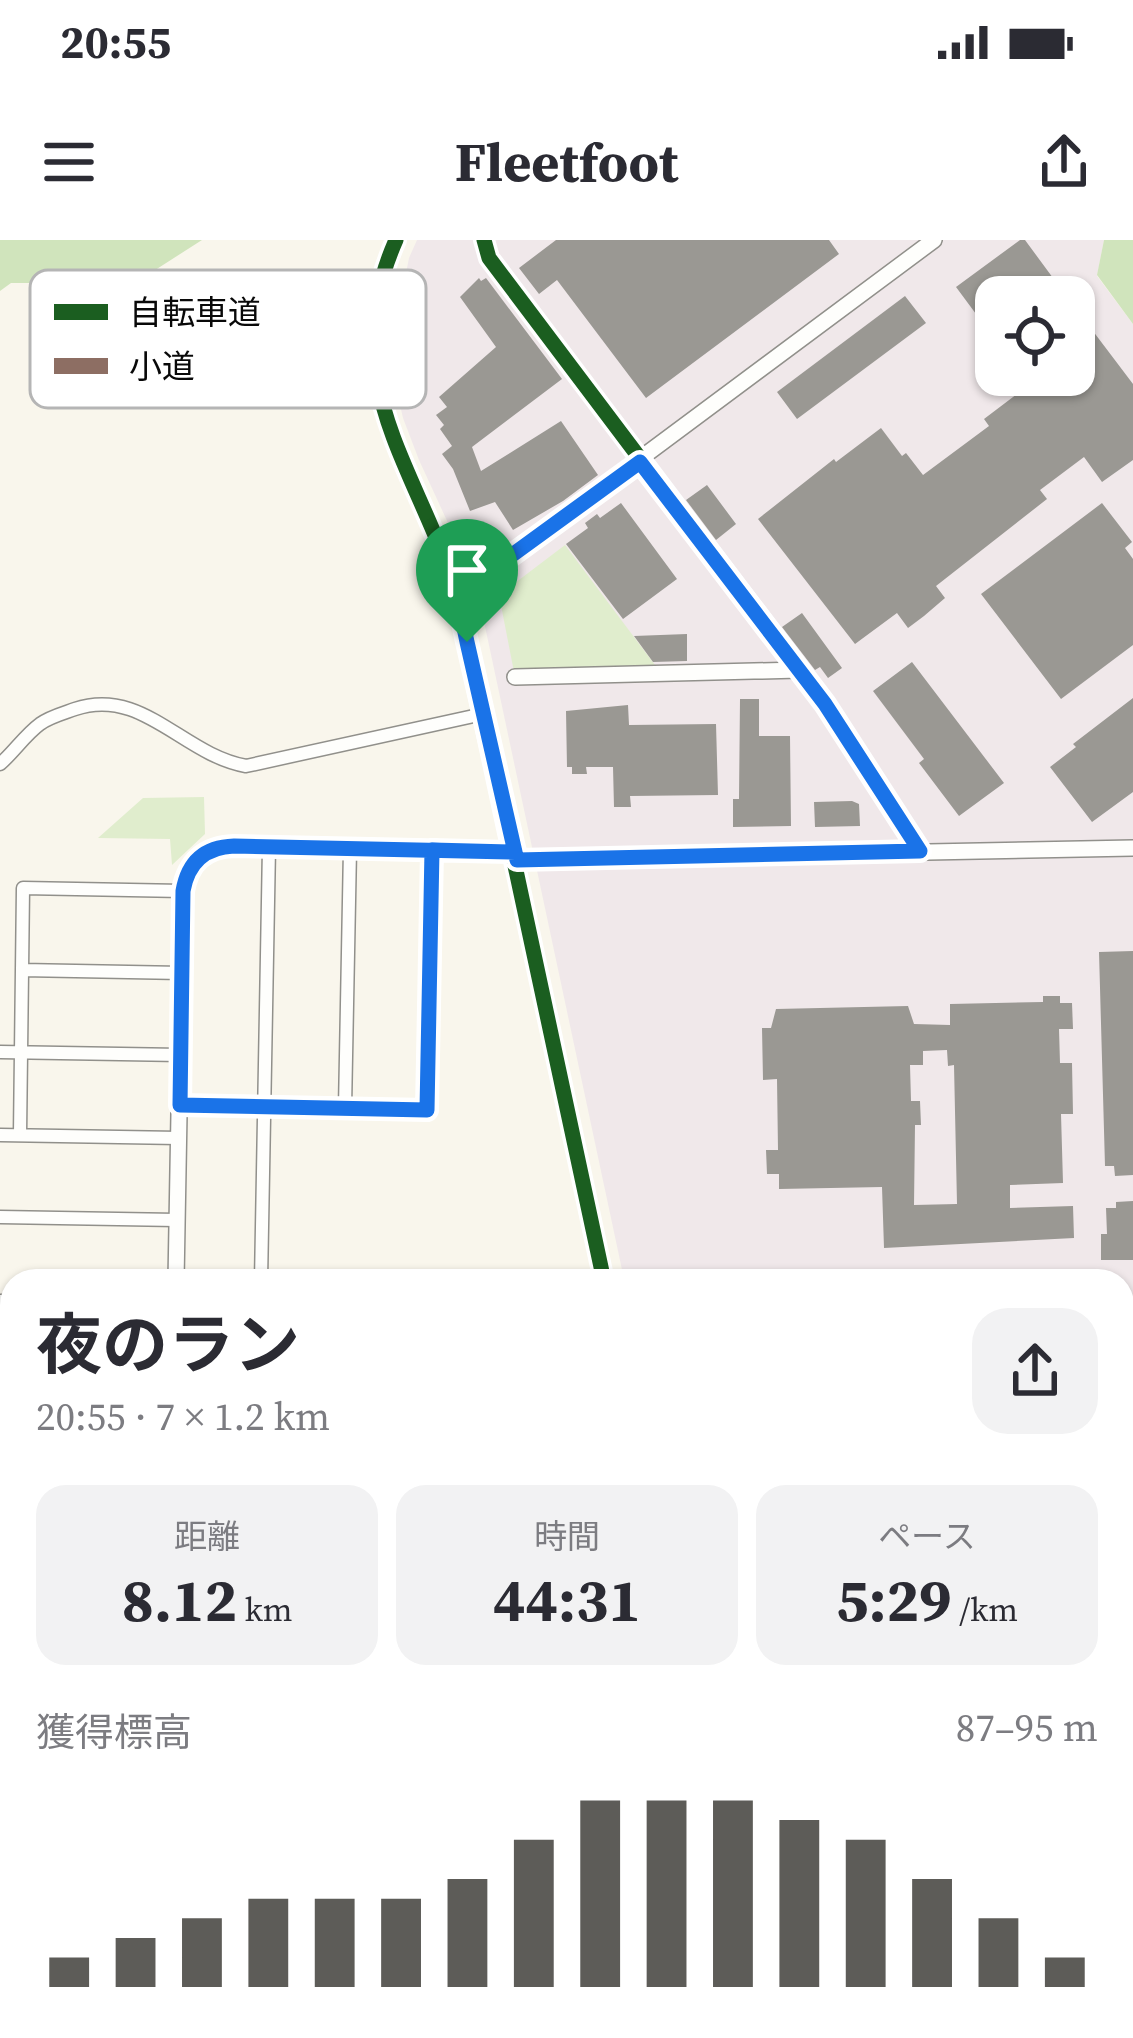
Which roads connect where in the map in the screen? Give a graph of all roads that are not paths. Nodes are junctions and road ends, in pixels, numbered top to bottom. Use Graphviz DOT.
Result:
graph roads {
  1 [pos="396,240"];
  2 [pos="484,240"];
  3 [pos="934,240"];
  4 [pos="384,270"];
  5 [pos="383,408"];
  6 [pos="640,462"];
  7 [pos="457,595"];
  8 [pos="800,670"];
  9 [pos="515,677"];
  10 [pos="483,714"];
  11 [pos="0,764"];
  12 [pos="268,847"];
  13 [pos="1133,848"];
  14 [pos="350,849"];
  15 [pos="432,850"];
  16 [pos="920,851"];
  17 [pos="516,856"];
  18 [pos="183,891"];
  19 [pos="22,970"];
  20 [pos="182,973"];
  21 [pos="0,1052"];
  22 [pos="20,1052"];
  23 [pos="181,1055"];
  24 [pos="180,1105"];
  25 [pos="263,1107"];
  26 [pos="345,1108"];
  27 [pos="0,1135"];
  28 [pos="20,1135"];
  29 [pos="179,1138"];
  30 [pos="0,1217"];
  31 [pos="177,1220"];
  32 [pos="176,1269"];
  33 [pos="261,1269"];
  34 [pos="602,1269"];
  1 -- 4 [label="street"];
  2 -- 6 [label="street"];
  3 -- 6 [label="street"];
  5 -- 7 [label="street"];
  6 -- 7 [label="street"];
  6 -- 8 [label="street"];
  7 -- 10 [label="street"];
  8 -- 9 [label="street"];
  8 -- 16 [label="street"];
  10 -- 11 [label="street"];
  10 -- 17 [label="street"];
  12 -- 14 [label="street"];
  12 -- 18 [label="street"];
  12 -- 25 [label="street"];
  13 -- 16 [label="street"];
  14 -- 15 [label="street"];
  14 -- 26 [label="street"];
  15 -- 17 [label="street"];
  15 -- 26 [label="street"];
  16 -- 17 [label="street"];
  17 -- 34 [label="street"];
  18 -- 19 [label="street"];
  18 -- 20 [label="street"];
  19 -- 20 [label="street"];
  19 -- 22 [label="street"];
  20 -- 23 [label="street"];
  21 -- 22 [label="street"];
  22 -- 23 [label="street"];
  22 -- 28 [label="street"];
  23 -- 24 [label="street"];
  24 -- 25 [label="street"];
  24 -- 29 [label="street"];
  25 -- 26 [label="street"];
  25 -- 33 [label="street"];
  27 -- 28 [label="street"];
  28 -- 29 [label="street"];
  29 -- 31 [label="street"];
  30 -- 31 [label="street"];
  31 -- 32 [label="street"];
}
